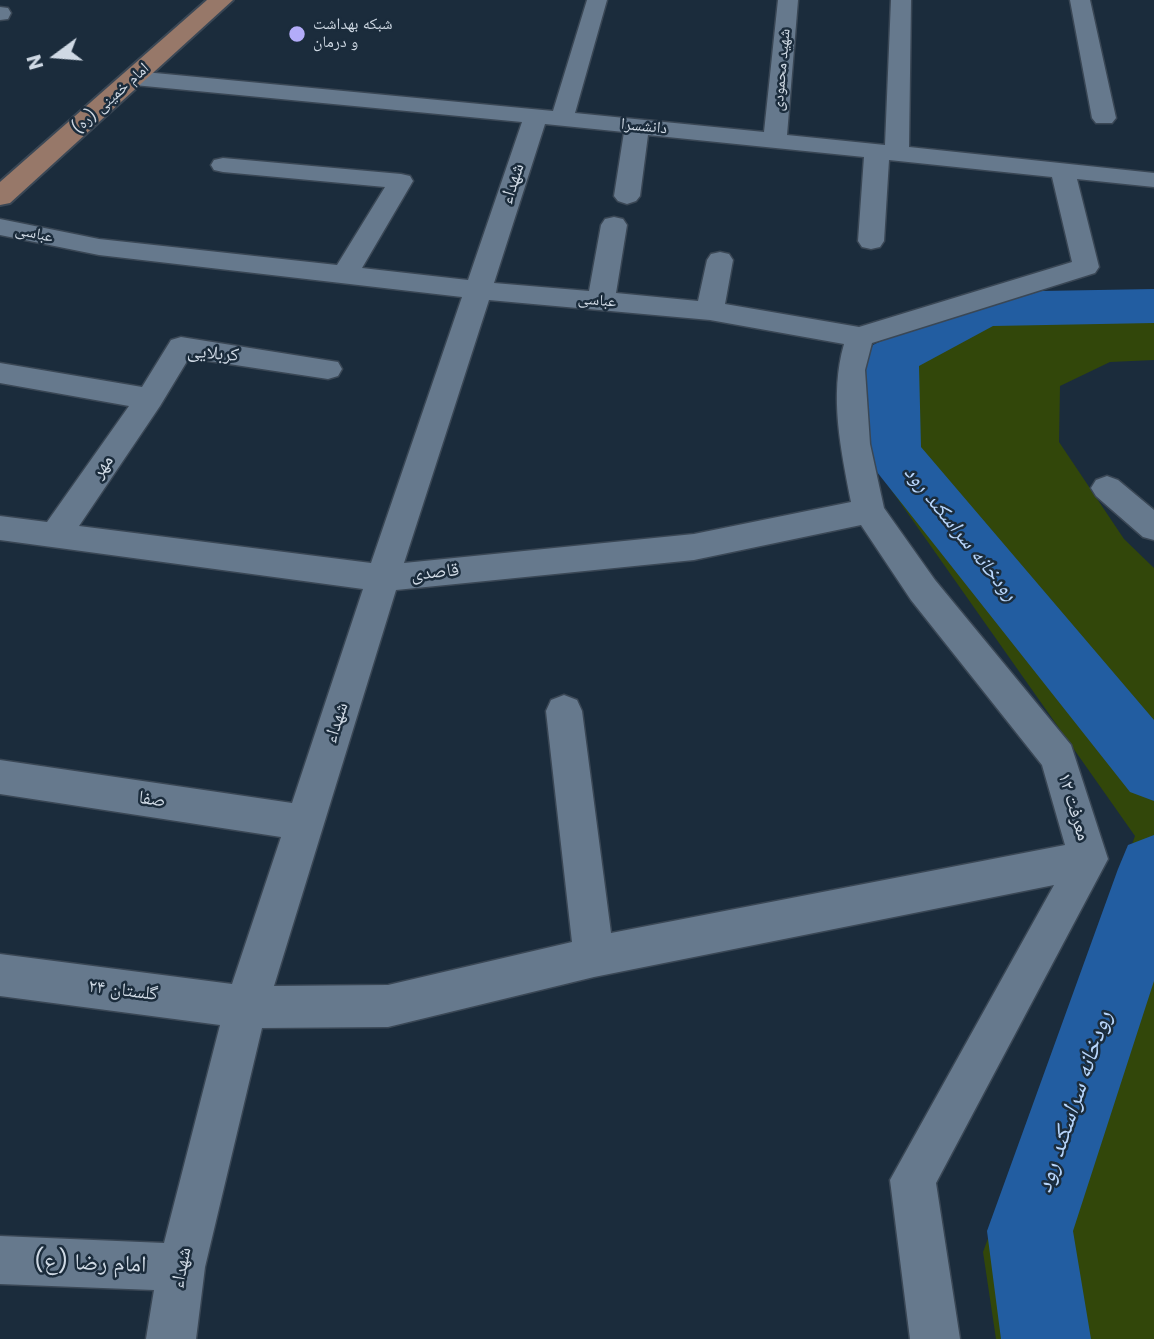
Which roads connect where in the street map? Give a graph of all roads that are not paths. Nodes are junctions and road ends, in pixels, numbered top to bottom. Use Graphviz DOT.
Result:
graph roads {
  1 [pos="221,0"];
  2 [pos="597,0"];
  3 [pos="788,0"];
  4 [pos="901,0"];
  5 [pos="1080,0"];
  6 [pos="134,78"];
  7 [pos="549,117"];
  8 [pos="1104,118"];
  9 [pos="637,126"];
  10 [pos="775,141"];
  11 [pos="887,152"];
  12 [pos="223,166"];
  13 [pos="1063,171"];
  14 [pos="1154,180"];
  15 [pos="627,196"];
  16 [pos="0,197"];
  17 [pos="614,225"];
  18 [pos="0,227"];
  19 [pos="871,241"];
  20 [pos="720,260"];
  21 [pos="345,275"];
  22 [pos="478,290"];
  23 [pos="601,302"];
  24 [pos="710,311"];
  25 [pos="860,337"];
  26 [pos="328,369"];
  27 [pos="0,373"];
  28 [pos="150,398"];
  29 [pos="1107,488"];
  30 [pos="869,510"];
  31 [pos="0,528"];
  32 [pos="1154,528"];
  33 [pos="55,535"];
  34 [pos="383,578"];
  35 [pos="564,711"];
  36 [pos="0,777"];
  37 [pos="305,823"];
  38 [pos="1089,859"];
  39 [pos="594,957"];
  40 [pos="0,975"];
  41 [pos="246,1007"];
  42 [pos="0,1260"];
  43 [pos="181,1267"];
  44 [pos="171,1339"];
  45 [pos="935,1339"];
  1 -- 6 [label="main road, امام خمینی (ره)"];
  2 -- 7 [label="street, شهداء"];
  3 -- 10 [label="street, شهید محمودی"];
  4 -- 11 [label="street"];
  5 -- 8 [label="street"];
  6 -- 7 [label="street, دانشسرا"];
  6 -- 16 [label="main road, امام خمینی (ره)"];
  7 -- 9 [label="street, دانشسرا"];
  7 -- 22 [label="street, شهداء"];
  9 -- 10 [label="street, دانشسرا"];
  9 -- 15 [label="street"];
  10 -- 11 [label="street, دانشسرا"];
  11 -- 13 [label="street, دانشسرا"];
  11 -- 19 [label="street"];
  12 -- 21 [label="street"];
  13 -- 14 [label="street, دانشسرا"];
  13 -- 25 [label="street, عباسی"];
  17 -- 23 [label="street"];
  18 -- 21 [label="street, عباسی"];
  20 -- 24 [label="street"];
  21 -- 22 [label="street, عباسی"];
  22 -- 23 [label="street, عباسی"];
  22 -- 34 [label="street, شهداء"];
  23 -- 24 [label="street, عباسی"];
  24 -- 25 [label="street, عباسی"];
  25 -- 30 [label="street, معرفت ۱۲"];
  26 -- 28 [label="street, کربلایی"];
  27 -- 28 [label="street"];
  28 -- 33 [label="street, مهر"];
  29 -- 32 [label="street"];
  30 -- 34 [label="street, قاصدی"];
  30 -- 38 [label="street, معرفت ۱۲"];
  31 -- 33 [label="street, قاصدی"];
  33 -- 34 [label="street, قاصدی"];
  34 -- 37 [label="street, شهداء"];
  35 -- 39 [label="street"];
  36 -- 37 [label="street, صفا"];
  37 -- 41 [label="street, شهداء"];
  38 -- 39 [label="street, گلستان ۲۴"];
  38 -- 45 [label="street, معرفت ۱۲"];
  39 -- 41 [label="street, گلستان ۲۴"];
  40 -- 41 [label="street, گلستان ۲۴"];
  41 -- 43 [label="street, شهداء"];
  42 -- 43 [label="street, امام رضا (ع)"];
  43 -- 44 [label="street, شهداء"];
}
